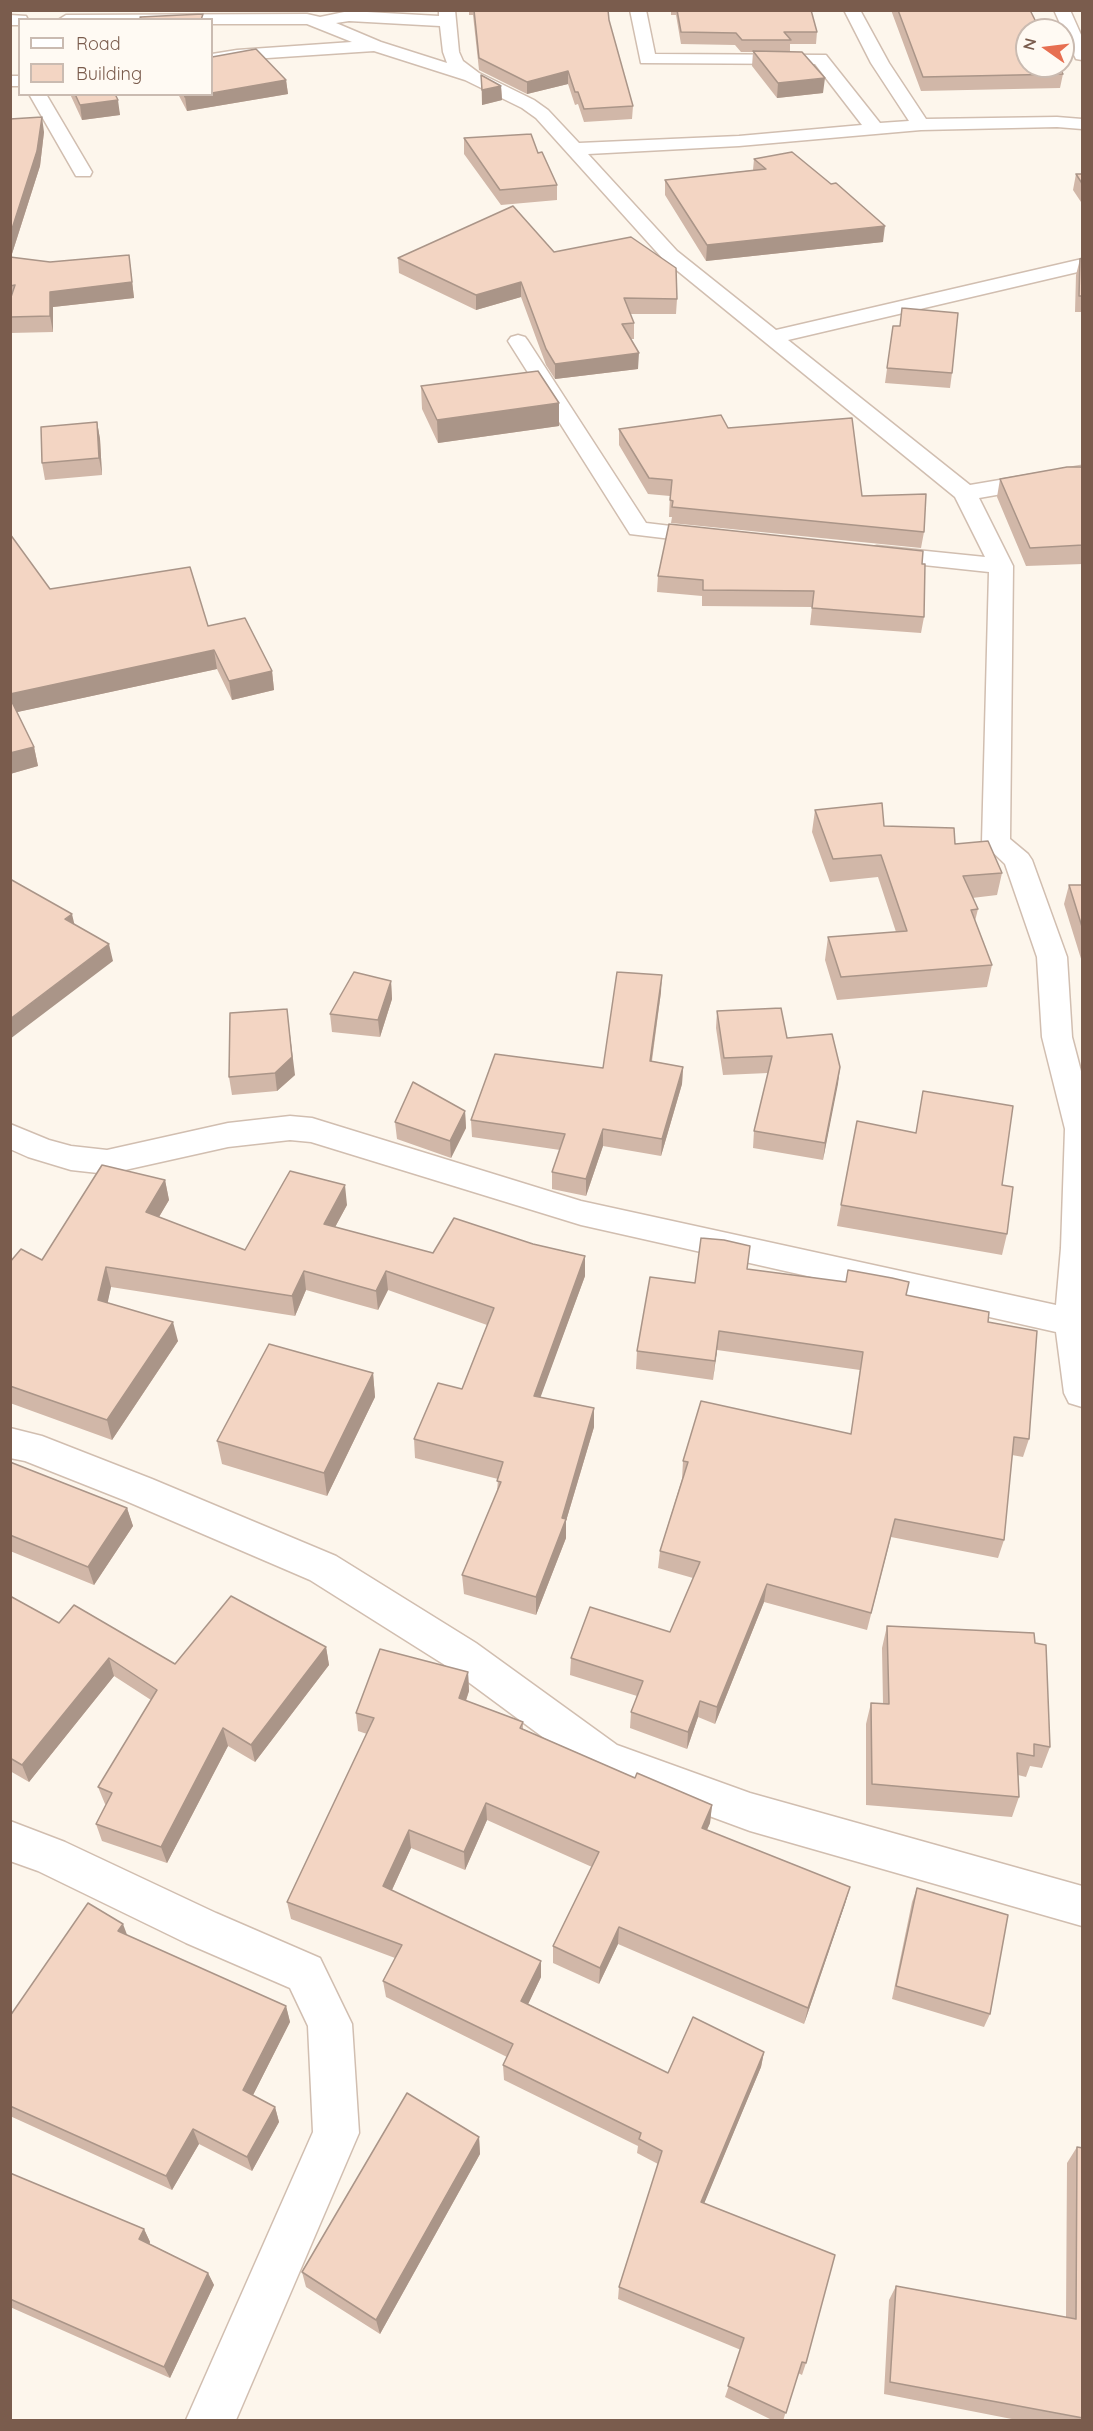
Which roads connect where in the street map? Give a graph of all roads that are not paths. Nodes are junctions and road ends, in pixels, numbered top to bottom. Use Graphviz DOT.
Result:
graph roads {
  1 [pos="638,10"];
  2 [pos="852,10"];
  3 [pos="1062,10"];
  4 [pos="447,16"];
  5 [pos="213,19"];
  6 [pos="319,22"];
  7 [pos="375,46"];
  8 [pos="1083,55"];
  9 [pos="213,60"];
  10 [pos="474,77"];
  11 [pos="38,96"];
  12 [pos="1083,110"];
  13 [pos="1057,122"];
  14 [pos="1083,124"];
  15 [pos="921,125"];
  16 [pos="875,129"];
  17 [pos="573,149"];
  18 [pos="83,172"];
  19 [pos="1083,265"];
  20 [pos="771,338"];
  21 [pos="518,341"];
  22 [pos="1083,473"];
  23 [pos="965,493"];
  24 [pos="732,538"];
  25 [pos="860,551"];
  26 [pos="1001,566"];
  27 [pos="10,1135"];
  28 [pos="1072,1322"];
  29 [pos="1083,1393"];
  30 [pos="10,1443"];
  31 [pos="10,1841"];
  32 [pos="1083,1906"];
  33 [pos="211,2421"];
  1 -- 16 [label="street"];
  2 -- 15 [label="street"];
  3 -- 8 [label="street"];
  4 -- 6 [label="street"];
  4 -- 10 [label="street"];
  5 -- 6 [label="street"];
  6 -- 7 [label="street"];
  7 -- 9 [label="street"];
  7 -- 10 [label="street"];
  10 -- 17 [label="street"];
  11 -- 18 [label="street"];
  12 -- 13 [label="street"];
  13 -- 14 [label="street"];
  13 -- 15 [label="street"];
  15 -- 16 [label="street"];
  16 -- 17 [label="street"];
  17 -- 20 [label="street"];
  19 -- 20 [label="street"];
  20 -- 23 [label="street"];
  21 -- 24 [label="street"];
  22 -- 23 [label="street"];
  23 -- 26 [label="street"];
  25 -- 26 [label="street"];
  26 -- 28 [label="street"];
  27 -- 28 [label="street"];
  28 -- 29 [label="street"];
  30 -- 32 [label="street"];
  31 -- 33 [label="street"];
}
